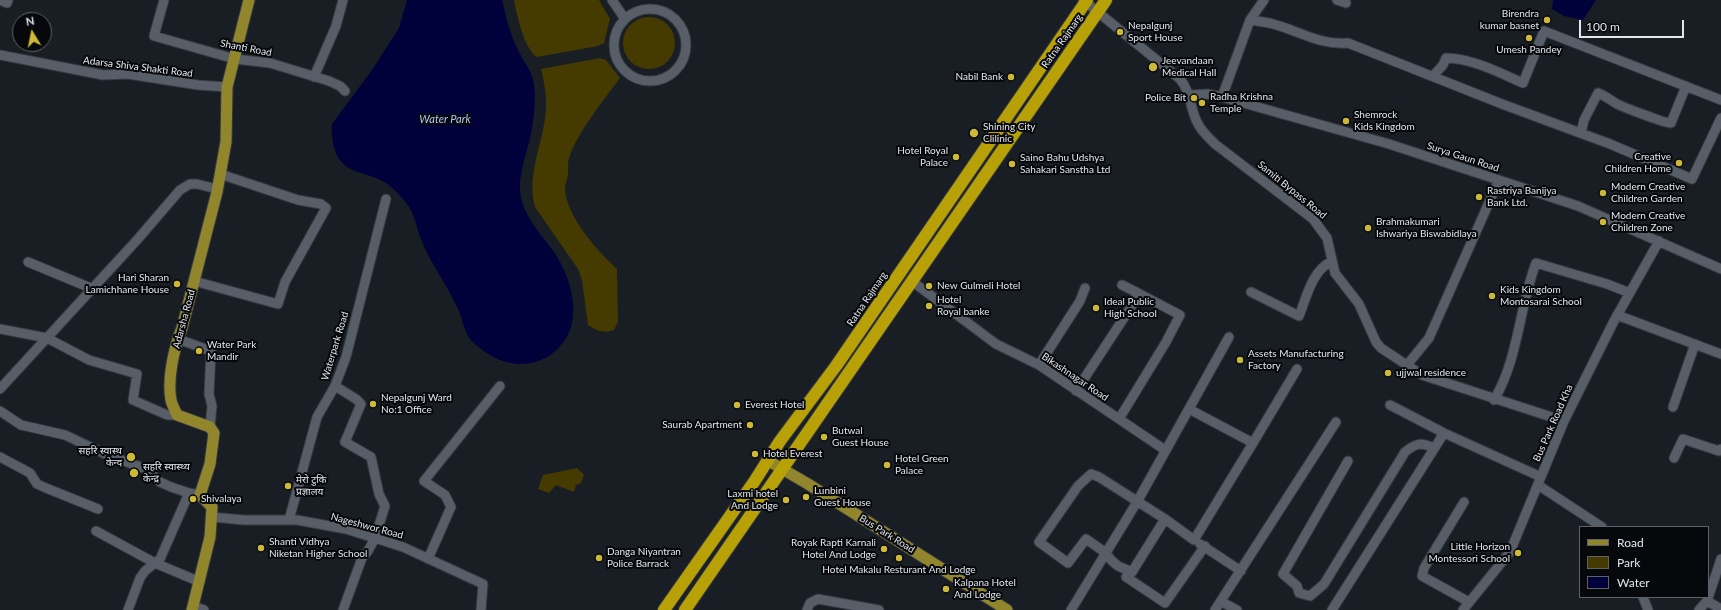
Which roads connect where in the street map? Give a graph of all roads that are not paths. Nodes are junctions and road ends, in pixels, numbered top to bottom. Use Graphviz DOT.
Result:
graph roads {
  1 [pos="0,0"];
  2 [pos="8,0"];
  3 [pos="164,0"];
  4 [pos="249,0"];
  5 [pos="343,0"];
  6 [pos="612,0"];
  7 [pos="1106,0"];
  8 [pos="1264,0"];
  9 [pos="1085,1"];
  10 [pos="1098,11"];
  11 [pos="625,18"];
  12 [pos="1250,20"];
  13 [pos="0,54"];
  14 [pos="235,59"];
  15 [pos="1434,75"];
  16 [pos="314,77"];
  17 [pos="1686,86"];
  18 [pos="227,87"];
  19 [pos="345,91"];
  20 [pos="1190,95"];
  21 [pos="1222,96"];
  22 [pos="1721,100"];
  23 [pos="1721,118"];
  24 [pos="1581,133"];
  25 [pos="220,174"];
  26 [pos="1499,180"];
  27 [pos="217,189"];
  28 [pos="386,199"];
  29 [pos="929,230"];
  30 [pos="941,238"];
  31 [pos="1659,242"];
  32 [pos="28,262"];
  33 [pos="1331,262"];
  34 [pos="1721,269"];
  35 [pos="194,281"];
  36 [pos="913,282"];
  37 [pos="1122,285"];
  38 [pos="93,288"];
  39 [pos="1085,288"];
  40 [pos="1251,292"];
  41 [pos="1138,293"];
  42 [pos="1630,293"];
  43 [pos="1617,315"];
  44 [pos="0,329"];
  45 [pos="1229,337"];
  46 [pos="47,338"];
  47 [pos="178,339"];
  48 [pos="1695,344"];
  49 [pos="1721,354"];
  50 [pos="1039,365"];
  51 [pos="1407,365"];
  52 [pos="1296,369"];
  53 [pos="335,386"];
  54 [pos="500,386"];
  55 [pos="0,389"];
  56 [pos="1076,391"];
  57 [pos="1494,400"];
  58 [pos="1390,405"];
  59 [pos="1673,407"];
  60 [pos="1189,409"];
  61 [pos="0,411"];
  62 [pos="177,415"];
  63 [pos="1119,419"];
  64 [pos="1564,421"];
  65 [pos="1336,422"];
  66 [pos="210,427"];
  67 [pos="1444,433"];
  68 [pos="1253,443"];
  69 [pos="1434,448"];
  70 [pos="1721,449"];
  71 [pos="1165,450"];
  72 [pos="0,457"];
  73 [pos="1674,458"];
  74 [pos="767,460"];
  75 [pos="1348,461"];
  76 [pos="783,469"];
  77 [pos="1539,481"];
  78 [pos="195,494"];
  79 [pos="1137,502"];
  80 [pos="1464,502"];
  81 [pos="98,508"];
  82 [pos="212,517"];
  83 [pos="1165,519"];
  84 [pos="289,520"];
  85 [pos="1601,526"];
  86 [pos="96,530"];
  87 [pos="375,538"];
  88 [pos="1194,540"];
  89 [pos="1205,546"];
  90 [pos="1106,553"];
  91 [pos="428,559"];
  92 [pos="1721,559"];
  93 [pos="155,563"];
  94 [pos="1241,571"];
  95 [pos="1132,572"];
  96 [pos="200,582"];
  97 [pos="1709,595"];
  98 [pos="1643,598"];
  99 [pos="1708,598"];
  100 [pos="1707,601"];
  101 [pos="1222,602"];
  102 [pos="1469,602"];
  103 [pos="193,608"];
  104 [pos="1721,609"];
  105 [pos="128,610"];
  106 [pos="204,610"];
  107 [pos="343,610"];
  108 [pos="481,610"];
  109 [pos="664,610"];
  110 [pos="685,610"];
  111 [pos="807,610"];
  112 [pos="879,610"];
  113 [pos="1007,610"];
  114 [pos="1071,610"];
  115 [pos="1216,610"];
  116 [pos="1237,610"];
  117 [pos="1332,610"];
  118 [pos="1463,610"];
  119 [pos="1648,610"];
  120 [pos="1699,610"];
  1 -- 2 [label="street"];
  3 -- 14 [label="street, Shanti Road"];
  4 -- 14 [label="main road, Adarsha Road"];
  5 -- 16 [label="street"];
  6 -- 11 [label="street"];
  7 -- 10 [label="highway, Ratna Rajmarg"];
  8 -- 12 [label="street"];
  9 -- 10 [label="street, Samiti Bypass Road"];
  9 -- 29 [label="highway, Ratna Rajmarg"];
  10 -- 20 [label="street, Samiti Bypass Road"];
  10 -- 30 [label="highway, Ratna Rajmarg"];
  11 -- 11 [label="street"];
  12 -- 15 [label="street"];
  12 -- 21 [label="street"];
  13 -- 18 [label="street, Adarsa Shiva Shakti Road"];
  14 -- 16 [label="street, Shanti Road"];
  14 -- 18 [label="main road, Adarsha Road"];
  15 -- 17 [label="street"];
  15 -- 24 [label="street"];
  16 -- 19 [label="street, Shanti Road"];
  17 -- 22 [label="street"];
  17 -- 24 [label="street"];
  18 -- 25 [label="main road, Adarsha Road"];
  20 -- 21 [label="street, Surya Gaun Road"];
  20 -- 33 [label="street, Samiti Bypass Road"];
  21 -- 26 [label="street, Surya Gaun Road"];
  23 -- 24 [label="street"];
  25 -- 27 [label="main road, Adarsha Road"];
  25 -- 35 [label="street"];
  26 -- 31 [label="street, Surya Gaun Road"];
  26 -- 51 [label="street"];
  27 -- 35 [label="main road, Adarsha Road"];
  27 -- 38 [label="street"];
  28 -- 53 [label="street, Waterpark Road"];
  29 -- 30 [label="highway"];
  29 -- 74 [label="highway, Ratna Rajmarg"];
  30 -- 36 [label="highway, Ratna Rajmarg"];
  31 -- 34 [label="street, Surya Gaun Road"];
  31 -- 42 [label="street, Bus Park Road Kha"];
  32 -- 38 [label="street"];
  33 -- 40 [label="street"];
  33 -- 51 [label="street, Samiti Bypass Road"];
  35 -- 47 [label="main road, Adarsha Road"];
  36 -- 50 [label="street, Bikashnagar Road"];
  36 -- 76 [label="highway, Ratna Rajmarg"];
  37 -- 41 [label="street"];
  38 -- 46 [label="street"];
  39 -- 50 [label="street"];
  41 -- 56 [label="street"];
  41 -- 63 [label="street"];
  42 -- 43 [label="street, Bus Park Road Kha"];
  42 -- 57 [label="street"];
  43 -- 48 [label="street"];
  43 -- 64 [label="street, Bus Park Road Kha"];
  44 -- 46 [label="street"];
  45 -- 60 [label="street"];
  46 -- 55 [label="street"];
  46 -- 62 [label="street"];
  47 -- 62 [label="main road, Adarsha Road"];
  47 -- 66 [label="street"];
  48 -- 49 [label="street"];
  48 -- 59 [label="street"];
  50 -- 56 [label="street, Bikashnagar Road"];
  51 -- 57 [label="street, Samiti Bypass Road"];
  52 -- 68 [label="street"];
  53 -- 84 [label="street, Waterpark Road"];
  53 -- 87 [label="street"];
  54 -- 91 [label="street"];
  56 -- 63 [label="street, Bikashnagar Road"];
  57 -- 64 [label="street, Samiti Bypass Road"];
  58 -- 67 [label="street"];
  60 -- 68 [label="street"];
  60 -- 71 [label="street"];
  61 -- 78 [label="street"];
  62 -- 66 [label="main road"];
  63 -- 71 [label="street, Bikashnagar Road"];
  64 -- 77 [label="street, Bus Park Road Kha"];
  65 -- 94 [label="street"];
  66 -- 78 [label="main road"];
  67 -- 69 [label="street"];
  67 -- 77 [label="street"];
  68 -- 88 [label="street"];
  69 -- 75 [label="street"];
  69 -- 117 [label="street"];
  70 -- 73 [label="street"];
  71 -- 79 [label="street"];
  72 -- 81 [label="street"];
  74 -- 76 [label="main road, Bus Park Road"];
  74 -- 109 [label="highway, Ratna Rajmarg"];
  76 -- 110 [label="highway, Ratna Rajmarg"];
  76 -- 113 [label="main road, Bus Park Road"];
  77 -- 85 [label="street"];
  77 -- 102 [label="street, Bus Park Road Kha"];
  78 -- 82 [label="main road"];
  78 -- 93 [label="street"];
  79 -- 83 [label="street"];
  79 -- 90 [label="street"];
  79 -- 90 [label="street"];
  80 -- 102 [label="street"];
  82 -- 84 [label="street, Nageshwor Road"];
  82 -- 96 [label="main road"];
  83 -- 88 [label="street"];
  83 -- 95 [label="street"];
  84 -- 87 [label="street, Nageshwor Road"];
  86 -- 93 [label="street"];
  87 -- 91 [label="street, Nageshwor Road"];
  87 -- 107 [label="street"];
  88 -- 89 [label="street"];
  89 -- 94 [label="street"];
  89 -- 95 [label="street"];
  90 -- 95 [label="street"];
  90 -- 114 [label="street"];
  91 -- 108 [label="street, Nageshwor Road"];
  92 -- 97 [label="street"];
  93 -- 96 [label="street"];
  93 -- 105 [label="street"];
  94 -- 101 [label="street"];
  96 -- 103 [label="main road"];
  98 -- 119 [label="street"];
  99 -- 100 [label="street"];
  100 -- 104 [label="street"];
  100 -- 120 [label="street"];
  101 -- 115 [label="street"];
  101 -- 116 [label="street"];
  102 -- 118 [label="street, Bus Park Road Kha"];
  103 -- 106 [label="street"];
  111 -- 112 [label="street"];
}
